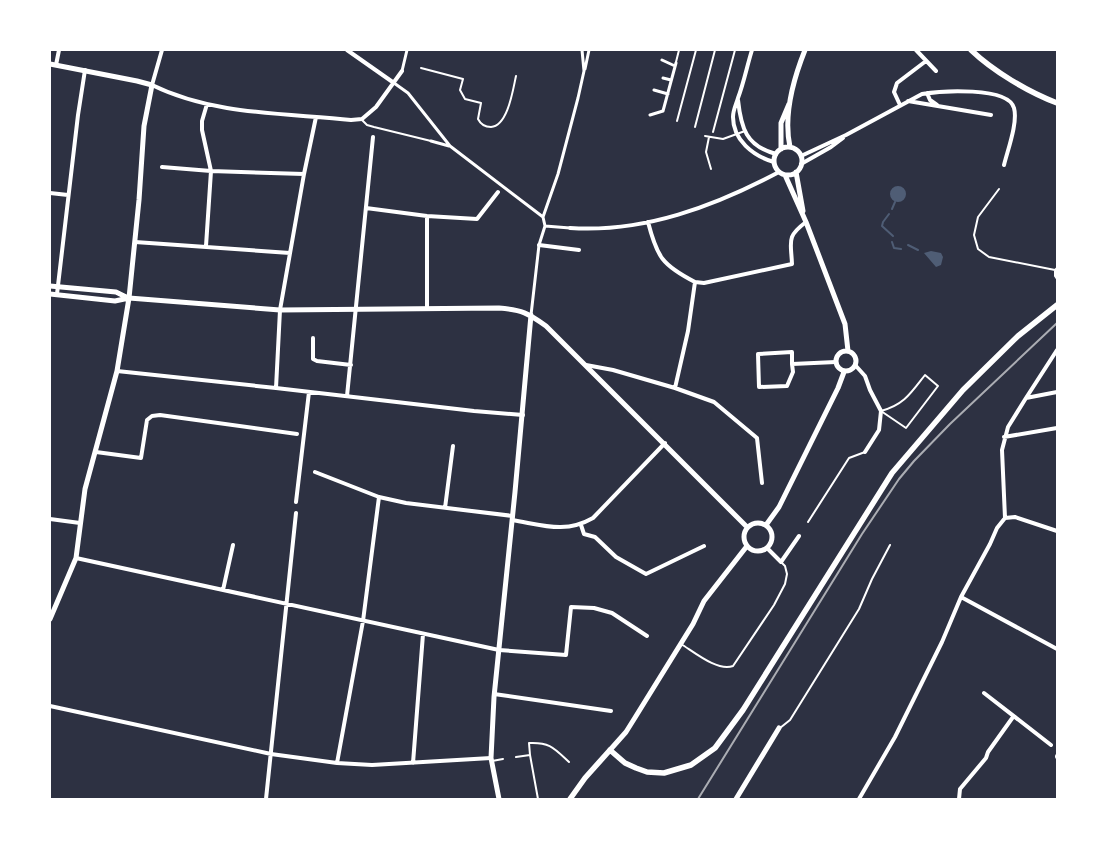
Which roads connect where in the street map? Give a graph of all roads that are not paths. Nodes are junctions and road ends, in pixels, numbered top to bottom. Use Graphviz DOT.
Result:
graph roads {
  1 [pos="58,50"];
  2 [pos="162,50"];
  3 [pos="347,50"];
  4 [pos="406,50"];
  5 [pos="582,50"];
  6 [pos="589,50"];
  7 [pos="679,50"];
  8 [pos="696,50"];
  9 [pos="715,50"];
  10 [pos="735,50"];
  11 [pos="752,50"];
  12 [pos="805,50"];
  13 [pos="916,50"];
  14 [pos="971,50"];
  15 [pos="662,60"];
  16 [pos="926,61"];
  17 [pos="53,64"];
  18 [pos="676,64"];
  19 [pos="421,68"];
  20 [pos="85,70"];
  21 [pos="402,71"];
  22 [pos="584,71"];
  23 [pos="936,71"];
  24 [pos="516,76"];
  25 [pos="664,78"];
  26 [pos="671,80"];
  27 [pos="394,83"];
  28 [pos="152,85"];
  29 [pos="654,90"];
  30 [pos="927,93"];
  31 [pos="668,94"];
  32 [pos="738,100"];
  33 [pos="790,101"];
  34 [pos="908,101"];
  35 [pos="1057,103"];
  36 [pos="207,104"];
  37 [pos="900,105"];
  38 [pos="939,106"];
  39 [pos="650,115"];
  40 [pos="991,115"];
  41 [pos="316,117"];
  42 [pos="362,119"];
  43 [pos="677,121"];
  44 [pos="695,127"];
  45 [pos="745,131"];
  46 [pos="713,132"];
  47 [pos="738,134"];
  48 [pos="846,135"];
  49 [pos="705,136"];
  50 [pos="373,137"];
  51 [pos="709,137"];
  52 [pos="431,141"];
  53 [pos="450,146"];
  54 [pos="790,147"];
  55 [pos="781,149"];
  56 [pos="776,154"];
  57 [pos="801,156"];
  58 [pos="774,162"];
  59 [pos="801,164"];
  60 [pos="1004,165"];
  61 [pos="162,167"];
  62 [pos="711,169"];
  63 [pos="211,172"];
  64 [pos="779,172"];
  65 [pos="796,172"];
  66 [pos="304,174"];
  67 [pos="785,174"];
  68 [pos="502,186"];
  69 [pos="999,189"];
  70 [pos="498,192"];
  71 [pos="50,193"];
  72 [pos="68,195"];
  73 [pos="366,208"];
  74 [pos="427,216"];
  75 [pos="543,217"];
  76 [pos="648,222"];
  77 [pos="806,222"];
  78 [pos="545,226"];
  79 [pos="570,228"];
  80 [pos="135,242"];
  81 [pos="539,245"];
  82 [pos="206,246"];
  83 [pos="578,250"];
  84 [pos="290,253"];
  85 [pos="1056,269"];
  86 [pos="1057,279"];
  87 [pos="695,282"];
  88 [pos="50,286"];
  89 [pos="58,286"];
  90 [pos="50,294"];
  91 [pos="57,294"];
  92 [pos="129,298"];
  93 [pos="1057,305"];
  94 [pos="427,309"];
  95 [pos="280,310"];
  96 [pos="356,310"];
  97 [pos="531,315"];
  98 [pos="313,338"];
  99 [pos="1057,350"];
  100 [pos="848,351"];
  101 [pos="1057,358"];
  102 [pos="1051,359"];
  103 [pos="836,362"];
  104 [pos="792,364"];
  105 [pos="351,365"];
  106 [pos="584,365"];
  107 [pos="856,366"];
  108 [pos="117,371"];
  109 [pos="844,372"];
  110 [pos="276,388"];
  111 [pos="675,388"];
  112 [pos="309,392"];
  113 [pos="1057,392"];
  114 [pos="347,396"];
  115 [pos="1026,398"];
  116 [pos="881,411"];
  117 [pos="522,415"];
  118 [pos="1057,428"];
  119 [pos="297,434"];
  120 [pos="1004,437"];
  121 [pos="665,443"];
  122 [pos="453,446"];
  123 [pos="96,452"];
  124 [pos="865,452"];
  125 [pos="315,472"];
  126 [pos="762,483"];
  127 [pos="379,496"];
  128 [pos="296,502"];
  129 [pos="446,508"];
  130 [pos="296,513"];
  131 [pos="513,518"];
  132 [pos="1005,518"];
  133 [pos="50,519"];
  134 [pos="808,522"];
  135 [pos="80,523"];
  136 [pos="581,525"];
  137 [pos="766,525"];
  138 [pos="747,527"];
  139 [pos="1057,531"];
  140 [pos="800,535"];
  141 [pos="233,545"];
  142 [pos="890,545"];
  143 [pos="704,546"];
  144 [pos="747,546"];
  145 [pos="767,548"];
  146 [pos="76,558"];
  147 [pos="781,562"];
  148 [pos="223,590"];
  149 [pos="961,597"];
  150 [pos="287,605"];
  151 [pos="50,619"];
  152 [pos="363,621"];
  153 [pos="423,634"];
  154 [pos="647,636"];
  155 [pos="680,643"];
  156 [pos="1057,649"];
  157 [pos="499,650"];
  158 [pos="494,694"];
  159 [pos="984,694"];
  160 [pos="50,706"];
  161 [pos="611,711"];
  162 [pos="1013,717"];
  163 [pos="779,728"];
  164 [pos="1051,746"];
  165 [pos="610,750"];
  166 [pos="271,754"];
  167 [pos="530,755"];
  168 [pos="516,757"];
  169 [pos="503,759"];
  170 [pos="491,760"];
  171 [pos="569,762"];
  172 [pos="337,763"];
  173 [pos="413,763"];
  174 [pos="266,799"];
  175 [pos="499,799"];
  176 [pos="538,799"];
  177 [pos="570,799"];
  178 [pos="736,799"];
  179 [pos="859,799"];
  180 [pos="959,799"];
  1 -- 17 [label="street"];
  2 -- 28 [label="street"];
  3 -- 27 [label="street"];
  4 -- 21 [label="street"];
  5 -- 22 [label="street"];
  6 -- 22 [label="street"];
  7 -- 18 [label="lane"];
  8 -- 43 [label="lane"];
  9 -- 44 [label="lane"];
  10 -- 46 [label="lane"];
  11 -- 32 [label="street"];
  12 -- 33 [label="street"];
  13 -- 16 [label="street"];
  14 -- 35 [label="main road"];
  15 -- 18 [label="street"];
  16 -- 23 [label="street"];
  16 -- 37 [label="street"];
  17 -- 20 [label="street"];
  18 -- 26 [label="street"];
  19 -- 24 [label="lane"];
  20 -- 28 [label="street"];
  20 -- 72 [label="street"];
  21 -- 27 [label="street"];
  22 -- 75 [label="street"];
  25 -- 26 [label="street"];
  26 -- 31 [label="street"];
  27 -- 42 [label="street"];
  27 -- 53 [label="street"];
  28 -- 36 [label="street"];
  28 -- 80 [label="street"];
  29 -- 31 [label="street"];
  30 -- 34 [label="street"];
  30 -- 38 [label="street"];
  30 -- 60 [label="street"];
  31 -- 39 [label="street"];
  32 -- 45 [label="street"];
  32 -- 47 [label="street"];
  33 -- 54 [label="street"];
  33 -- 55 [label="street"];
  34 -- 37 [label="street"];
  34 -- 38 [label="street"];
  36 -- 41 [label="street"];
  36 -- 63 [label="street"];
  37 -- 48 [label="street"];
  38 -- 40 [label="street"];
  41 -- 42 [label="street"];
  41 -- 66 [label="street"];
  42 -- 52 [label="lane"];
  45 -- 47 [label="lane"];
  45 -- 56 [label="street"];
  47 -- 51 [label="lane"];
  47 -- 58 [label="street"];
  48 -- 57 [label="street"];
  48 -- 59 [label="street"];
  49 -- 51 [label="lane"];
  50 -- 73 [label="street"];
  51 -- 62 [label="lane"];
  52 -- 53 [label="street"];
  53 -- 68 [label="street"];
  54 -- 55 [label="street"];
  54 -- 57 [label="street"];
  55 -- 56 [label="street"];
  56 -- 58 [label="street"];
  57 -- 59 [label="street"];
  58 -- 64 [label="street"];
  59 -- 65 [label="street"];
  61 -- 63 [label="street"];
  63 -- 66 [label="street"];
  63 -- 82 [label="street"];
  64 -- 67 [label="street"];
  64 -- 76 [label="street"];
  65 -- 67 [label="street"];
  65 -- 77 [label="street"];
  66 -- 84 [label="street"];
  67 -- 77 [label="street"];
  68 -- 70 [label="street"];
  68 -- 75 [label="street"];
  69 -- 85 [label="lane"];
  70 -- 74 [label="street"];
  71 -- 72 [label="street"];
  72 -- 89 [label="street"];
  73 -- 74 [label="street"];
  73 -- 96 [label="street"];
  74 -- 94 [label="street"];
  75 -- 78 [label="street"];
  76 -- 79 [label="street"];
  76 -- 87 [label="street"];
  77 -- 87 [label="street"];
  77 -- 100 [label="street"];
  78 -- 79 [label="street"];
  78 -- 81 [label="street"];
  80 -- 82 [label="street"];
  80 -- 92 [label="street"];
  81 -- 83 [label="street"];
  81 -- 97 [label="street"];
  82 -- 84 [label="street"];
  84 -- 95 [label="street"];
  85 -- 86 [label="lane"];
  87 -- 111 [label="street"];
  88 -- 89 [label="street"];
  89 -- 91 [label="street"];
  89 -- 92 [label="street"];
  90 -- 91 [label="street"];
  91 -- 92 [label="street"];
  92 -- 95 [label="street"];
  92 -- 108 [label="street"];
  93 -- 165 [label="main road"];
  94 -- 96 [label="street"];
  94 -- 97 [label="street"];
  95 -- 96 [label="street"];
  95 -- 110 [label="street"];
  96 -- 105 [label="street"];
  97 -- 106 [label="street"];
  97 -- 117 [label="street"];
  98 -- 105 [label="street"];
  99 -- 102 [label="street"];
  100 -- 103 [label="street"];
  100 -- 107 [label="street"];
  101 -- 102 [label="street"];
  102 -- 115 [label="street"];
  103 -- 104 [label="street"];
  103 -- 109 [label="street"];
  104 -- 104 [label="street"];
  105 -- 114 [label="street"];
  106 -- 111 [label="street"];
  106 -- 121 [label="street"];
  107 -- 109 [label="street"];
  107 -- 116 [label="street"];
  108 -- 110 [label="street"];
  108 -- 123 [label="street"];
  109 -- 137 [label="street"];
  110 -- 112 [label="street"];
  111 -- 126 [label="street"];
  112 -- 114 [label="street"];
  112 -- 128 [label="street"];
  113 -- 115 [label="street"];
  114 -- 117 [label="street"];
  115 -- 120 [label="street"];
  116 -- 116 [label="lane"];
  116 -- 124 [label="street"];
  117 -- 131 [label="street"];
  118 -- 120 [label="street"];
  119 -- 123 [label="street"];
  120 -- 132 [label="street"];
  121 -- 136 [label="street"];
  121 -- 138 [label="street"];
  122 -- 129 [label="street"];
  123 -- 135 [label="street"];
  124 -- 134 [label="lane"];
  125 -- 127 [label="street"];
  127 -- 129 [label="street"];
  127 -- 152 [label="street"];
  129 -- 131 [label="street"];
  130 -- 150 [label="street"];
  131 -- 136 [label="street"];
  131 -- 157 [label="street"];
  132 -- 139 [label="street"];
  132 -- 149 [label="street"];
  133 -- 135 [label="street"];
  135 -- 146 [label="street"];
  136 -- 143 [label="street"];
  137 -- 138 [label="street"];
  137 -- 145 [label="street"];
  138 -- 144 [label="street"];
  140 -- 147 [label="street"];
  141 -- 148 [label="street"];
  142 -- 163 [label="lane"];
  144 -- 145 [label="street"];
  144 -- 155 [label="street"];
  145 -- 147 [label="street"];
  146 -- 148 [label="street"];
  146 -- 151 [label="street"];
  147 -- 155 [label="lane"];
  148 -- 150 [label="street"];
  149 -- 156 [label="street"];
  149 -- 179 [label="street"];
  150 -- 152 [label="street"];
  150 -- 166 [label="street"];
  152 -- 153 [label="street"];
  152 -- 172 [label="street"];
  153 -- 157 [label="street"];
  153 -- 173 [label="street"];
  154 -- 157 [label="street"];
  155 -- 165 [label="street"];
  157 -- 158 [label="street"];
  158 -- 161 [label="street"];
  158 -- 170 [label="street"];
  159 -- 162 [label="street"];
  160 -- 166 [label="street"];
  162 -- 164 [label="street"];
  162 -- 180 [label="street"];
  163 -- 178 [label="street"];
  165 -- 177 [label="main road"];
  166 -- 172 [label="street"];
  166 -- 174 [label="street"];
  167 -- 168 [label="lane"];
  167 -- 171 [label="lane"];
  167 -- 176 [label="lane"];
  169 -- 170 [label="lane"];
  170 -- 173 [label="street"];
  170 -- 175 [label="street"];
  172 -- 173 [label="street"];
}
